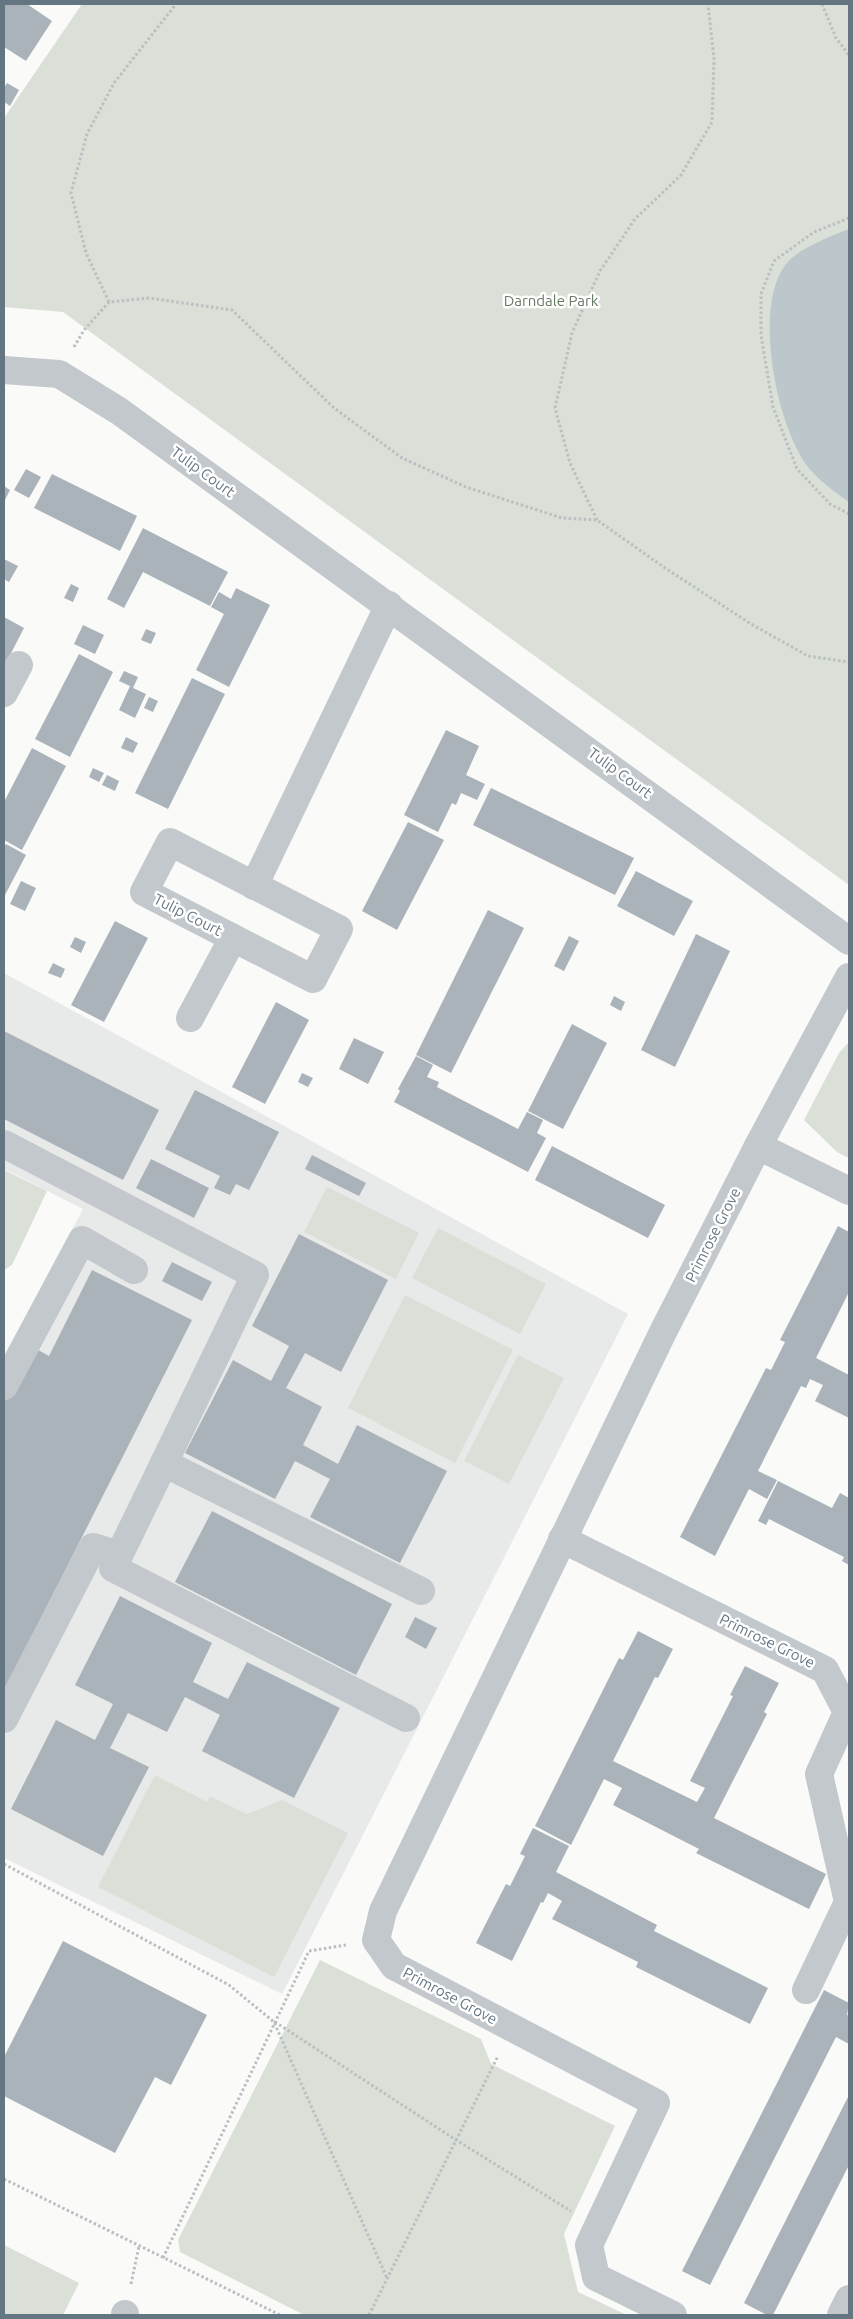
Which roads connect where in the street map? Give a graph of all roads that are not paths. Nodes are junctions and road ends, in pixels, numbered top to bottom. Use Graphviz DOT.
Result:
graph roads {
  1 [pos="4,370"];
  2 [pos="389,605"];
  3 [pos="19,665"];
  4 [pos="4,693"];
  5 [pos="254,886"];
  6 [pos="233,938"];
  7 [pos="849,941"];
  8 [pos="849,977"];
  9 [pos="190,1018"];
  10 [pos="4,1144"];
  11 [pos="758,1146"];
  12 [pos="849,1191"];
  13 [pos="134,1270"];
  14 [pos="4,1386"];
  15 [pos="164,1463"];
  16 [pos="562,1539"];
  17 [pos="119,1555"];
  18 [pos="421,1591"];
  19 [pos="406,1718"];
  20 [pos="4,1719"];
  21 [pos="806,1990"];
  22 [pos="849,2299"];
  23 [pos="673,2315"];
  24 [pos="841,2315"];
  1 -- 2 [label="street, Tulip Court"];
  2 -- 5 [label="street"];
  2 -- 7 [label="street, Tulip Court"];
  3 -- 4 [label="street"];
  5 -- 6 [label="street, Tulip Court"];
  5 -- 6 [label="street, Tulip Court"];
  6 -- 9 [label="street, Tulip Court"];
  8 -- 11 [label="street, Primrose Grove"];
  10 -- 15 [label="street"];
  11 -- 12 [label="street"];
  11 -- 16 [label="street, Primrose Grove"];
  13 -- 14 [label="street"];
  15 -- 17 [label="street"];
  15 -- 18 [label="street"];
  16 -- 21 [label="street, Primrose Grove"];
  16 -- 23 [label="street, Primrose Grove"];
  17 -- 19 [label="street"];
  17 -- 20 [label="street"];
  22 -- 24 [label="street"];
}
